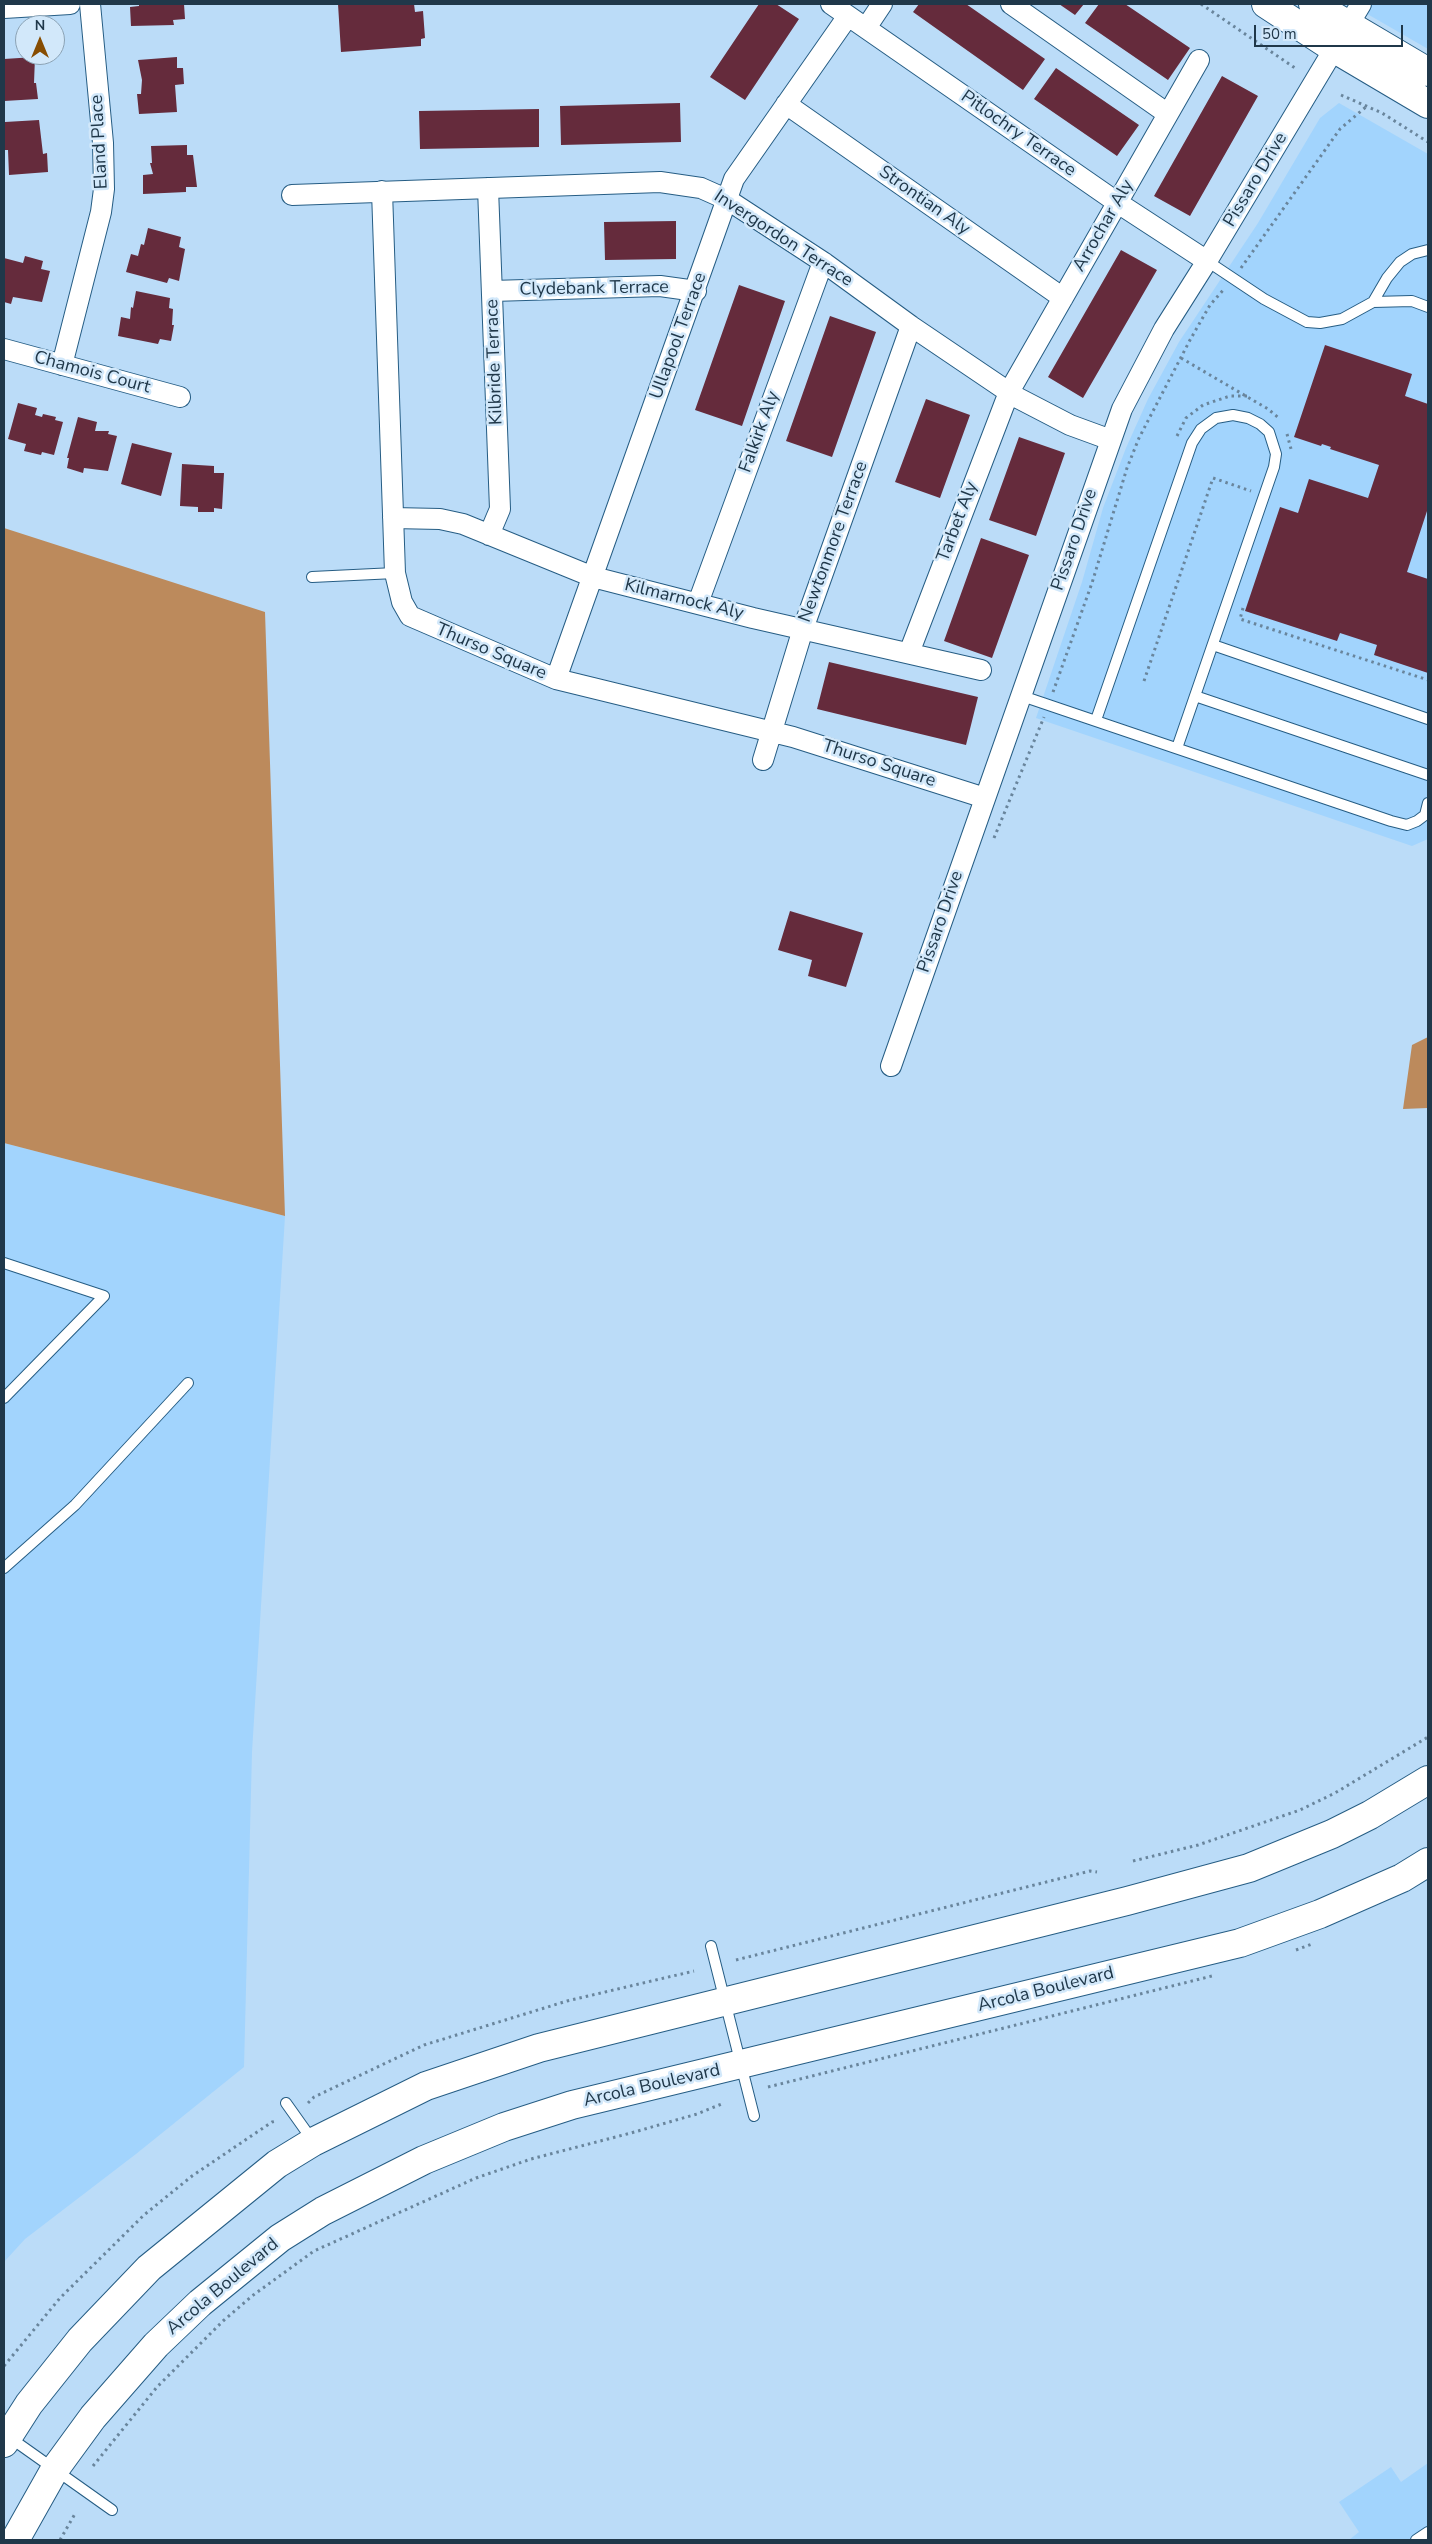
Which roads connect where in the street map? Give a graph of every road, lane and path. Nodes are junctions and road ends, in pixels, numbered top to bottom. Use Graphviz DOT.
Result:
graph roads {
  1 [pos="70,4"];
  2 [pos="90,4"];
  3 [pos="831,4"];
  4 [pos="882,4"];
  5 [pos="1012,4"];
  6 [pos="1201,4"];
  7 [pos="1266,4"];
  8 [pos="1313,4"];
  9 [pos="4,8"];
  10 [pos="1355,14"];
  11 [pos="848,16"];
  12 [pos="866,28"];
  13 [pos="1336,49"];
  14 [pos="1199,60"];
  15 [pos="1295,68"];
  16 [pos="1428,72"];
  17 [pos="1341,95"];
  18 [pos="786,104"];
  19 [pos="1428,104"];
  20 [pos="1367,106"];
  21 [pos="1168,114"];
  22 [pos="1428,142"];
  23 [pos="488,188"];
  24 [pos="382,191"];
  25 [pos="292,195"];
  26 [pos="728,200"];
  27 [pos="1118,203"];
  28 [pos="1428,250"];
  29 [pos="1207,261"];
  30 [pos="823,262"];
  31 [pos="1234,278"];
  32 [pos="696,291"];
  33 [pos="492,292"];
  34 [pos="1062,298"];
  35 [pos="1374,302"];
  36 [pos="1428,307"];
  37 [pos="911,326"];
  38 [pos="4,349"];
  39 [pos="1181,358"];
  40 [pos="62,364"];
  41 [pos="1009,392"];
  42 [pos="180,397"];
  43 [pos="1284,425"];
  44 [pos="1286,430"];
  45 [pos="1110,440"];
  46 [pos="1291,453"];
  47 [pos="1265,495"];
  48 [pos="393,518"];
  49 [pos="489,535"];
  50 [pos="395,573"];
  51 [pos="312,576"];
  52 [pos="593,577"];
  53 [pos="1246,600"];
  54 [pos="698,603"];
  55 [pos="804,629"];
  56 [pos="1213,645"];
  57 [pos="909,653"];
  58 [pos="981,670"];
  59 [pos="556,679"];
  60 [pos="1428,680"];
  61 [pos="1144,681"];
  62 [pos="1022,696"];
  63 [pos="1195,696"];
  64 [pos="1048,705"];
  65 [pos="1428,719"];
  66 [pos="1096,720"];
  67 [pos="772,732"];
  68 [pos="1177,748"];
  69 [pos="763,760"];
  70 [pos="1428,775"];
  71 [pos="985,798"];
  72 [pos="1428,803"];
  73 [pos="994,840"];
  74 [pos="890,1066"];
  75 [pos="4,1263"];
  76 [pos="188,1384"];
  77 [pos="4,1398"];
  78 [pos="4,1568"];
  79 [pos="1428,1737"];
  80 [pos="1428,1780"];
  81 [pos="1133,1861"];
  82 [pos="1428,1862"];
  83 [pos="1097,1872"];
  84 [pos="711,1946"];
  85 [pos="736,1960"];
  86 [pos="694,1971"];
  87 [pos="725,2001"];
  88 [pos="740,2065"];
  89 [pos="286,2103"];
  90 [pos="308,2103"];
  91 [pos="724,2103"];
  92 [pos="754,2116"];
  93 [pos="278,2121"];
  94 [pos="313,2142"];
  95 [pos="4,2366"];
  96 [pos="5,2437"];
  97 [pos="93,2466"];
  98 [pos="55,2470"];
  99 [pos="112,2510"];
  100 [pos="76,2512"];
  101 [pos="1428,2532"];
  102 [pos="15,2540"];
  103 [pos="60,2540"];
  104 [pos="1416,2540"];
  1 -- 9 [label="street"];
  2 -- 40 [label="street, Eland Place"];
  3 -- 11 [label="street, Pitlochry Terrace"];
  4 -- 12 [label="street"];
  5 -- 21 [label="street"];
  6 -- 15 [label="path"];
  7 -- 13 [label="main road"];
  8 -- 10 [label="main road"];
  10 -- 13 [label="street, Pissaro Drive"];
  10 -- 16 [label="main road"];
  11 -- 12 [label="street, Pitlochry Terrace"];
  11 -- 18 [label="street, Ullapool Terrace"];
  12 -- 27 [label="street, Pitlochry Terrace"];
  13 -- 19 [label="main road"];
  13 -- 29 [label="street, Pissaro Drive"];
  14 -- 21 [label="street, Arrochar Aly"];
  17 -- 20 [label="path"];
  18 -- 26 [label="street, Ullapool Terrace"];
  18 -- 34 [label="street, Strontian Aly"];
  20 -- 22 [label="path"];
  20 -- 31 [label="path"];
  21 -- 27 [label="street, Arrochar Aly"];
  23 -- 24 [label="street, Invergordon Terrace"];
  23 -- 26 [label="street, Invergordon Terrace"];
  23 -- 33 [label="street, Kilbride Terrace"];
  24 -- 25 [label="street, Invergordon Terrace"];
  24 -- 48 [label="street, Thurso Square"];
  26 -- 30 [label="street, Invergordon Terrace"];
  26 -- 32 [label="street, Ullapool Terrace"];
  27 -- 29 [label="street, Pitlochry Terrace"];
  27 -- 34 [label="street, Arrochar Aly"];
  28 -- 35 [label="lane"];
  29 -- 31 [label="lane"];
  29 -- 45 [label="street, Pissaro Drive"];
  30 -- 37 [label="street, Invergordon Terrace"];
  30 -- 54 [label="street, Falkirk Aly"];
  31 -- 35 [label="lane"];
  31 -- 39 [label="path"];
  32 -- 33 [label="street, Clydebank Terrace"];
  32 -- 52 [label="street, Ullapool Terrace"];
  33 -- 49 [label="street, Kilbride Terrace"];
  34 -- 41 [label="street, Arrochar Aly"];
  35 -- 36 [label="lane"];
  37 -- 41 [label="street, Invergordon Terrace"];
  37 -- 55 [label="street, Newtonmore Terrace"];
  38 -- 40 [label="street, Chamois Court"];
  39 -- 43 [label="path"];
  39 -- 64 [label="path"];
  40 -- 42 [label="street, Chamois Court"];
  41 -- 45 [label="street, Invergordon Terrace"];
  41 -- 57 [label="street, Tarbet Aly"];
  44 -- 46 [label="path"];
  45 -- 62 [label="street, Pissaro Drive"];
  47 -- 56 [label="lane"];
  47 -- 61 [label="path"];
  47 -- 66 [label="lane"];
  48 -- 49 [label="street, Kilmarnock Aly"];
  48 -- 50 [label="street, Thurso Square"];
  49 -- 52 [label="street, Kilmarnock Aly"];
  50 -- 51 [label="lane"];
  50 -- 59 [label="street, Thurso Square"];
  52 -- 54 [label="street, Kilmarnock Aly"];
  52 -- 59 [label="street, Ullapool Terrace"];
  53 -- 60 [label="path"];
  54 -- 55 [label="street, Kilmarnock Aly"];
  55 -- 57 [label="street, Kilmarnock Aly"];
  55 -- 67 [label="street, Newtonmore Terrace"];
  56 -- 63 [label="lane"];
  56 -- 65 [label="lane"];
  57 -- 58 [label="street, Kilmarnock Aly"];
  59 -- 67 [label="street, Thurso Square"];
  62 -- 64 [label="lane"];
  62 -- 71 [label="street, Pissaro Drive"];
  63 -- 68 [label="lane"];
  63 -- 70 [label="lane"];
  64 -- 66 [label="lane"];
  64 -- 73 [label="path"];
  66 -- 68 [label="lane"];
  67 -- 69 [label="street, Newtonmore Terrace"];
  67 -- 71 [label="street, Thurso Square"];
  68 -- 72 [label="lane"];
  71 -- 74 [label="street, Pissaro Drive"];
  75 -- 77 [label="lane"];
  76 -- 78 [label="lane"];
  79 -- 81 [label="path"];
  80 -- 87 [label="main road"];
  82 -- 88 [label="main road, Arcola Boulevard"];
  83 -- 85 [label="path"];
  84 -- 87 [label="lane"];
  86 -- 90 [label="path"];
  87 -- 88 [label="lane"];
  87 -- 94 [label="main road"];
  88 -- 92 [label="lane"];
  88 -- 98 [label="main road, Arcola Boulevard"];
  89 -- 94 [label="lane"];
  91 -- 97 [label="path"];
  93 -- 95 [label="path"];
  94 -- 96 [label="main road"];
  96 -- 98 [label="lane"];
  98 -- 99 [label="lane"];
  98 -- 102 [label="main road, Arcola Boulevard"];
  100 -- 103 [label="path"];
  101 -- 104 [label="lane"];
}
